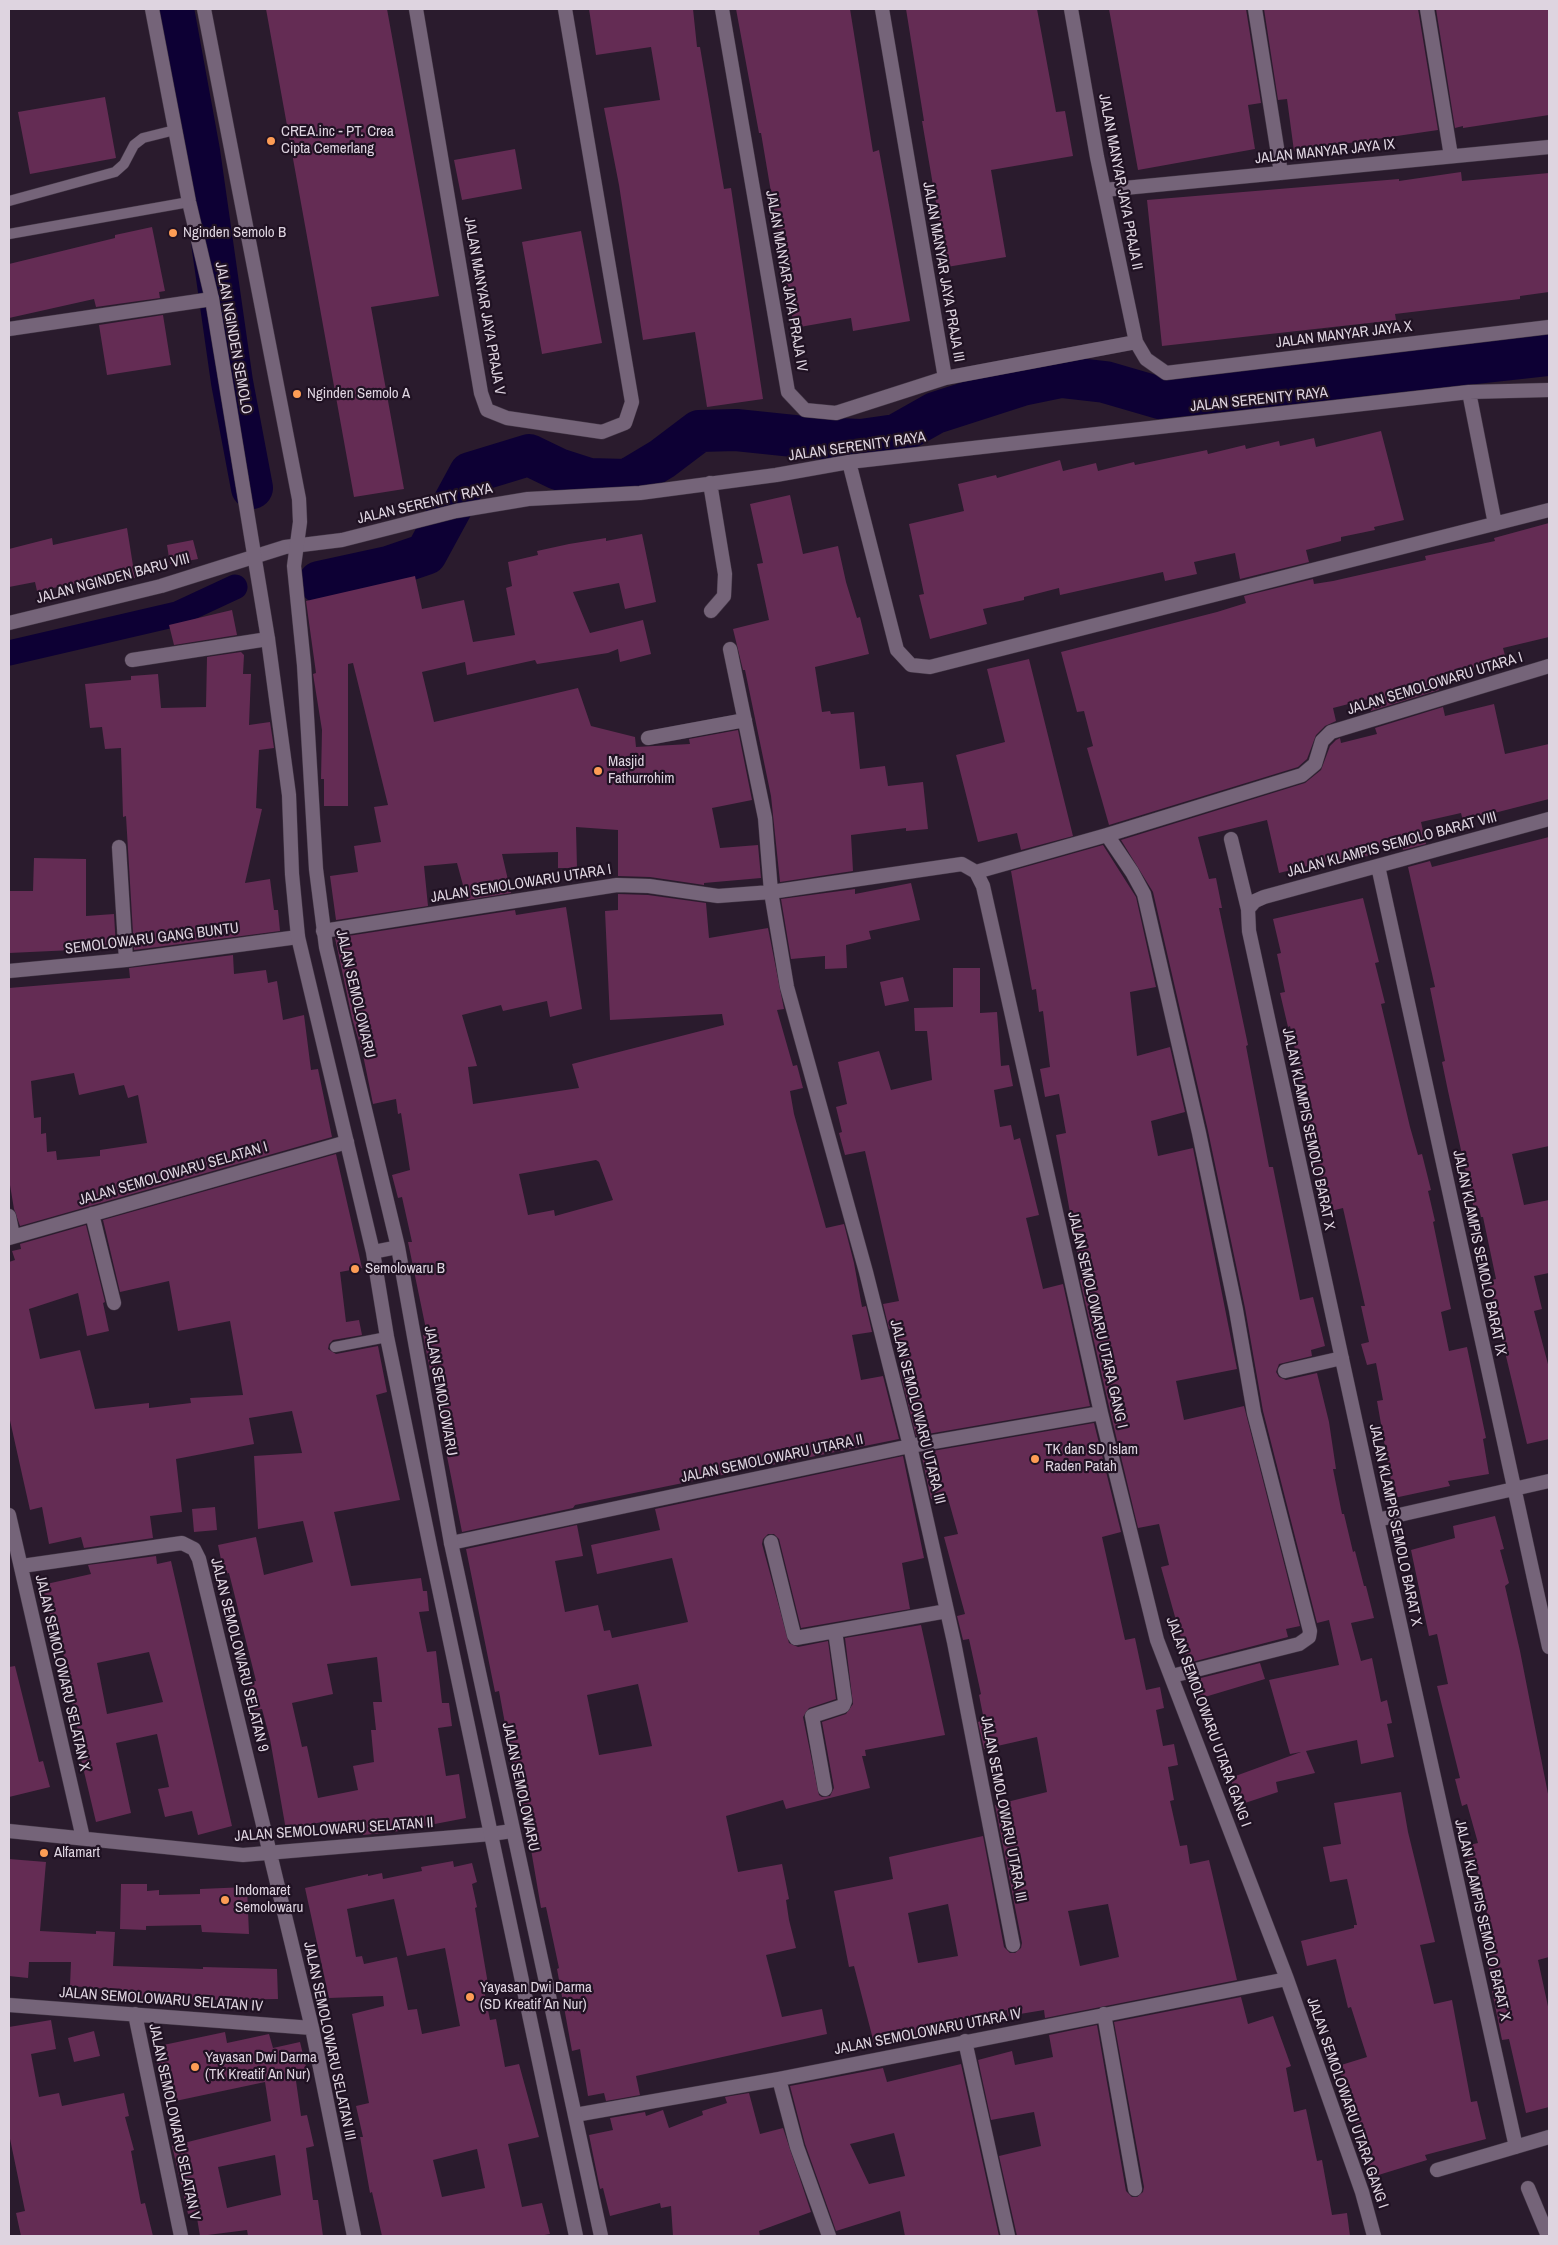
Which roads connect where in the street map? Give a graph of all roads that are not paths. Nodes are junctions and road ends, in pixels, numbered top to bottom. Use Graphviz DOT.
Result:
graph roads {
  1 [pos="152,9"];
  2 [pos="204,9"];
  3 [pos="416,9"];
  4 [pos="565,9"];
  5 [pos="722,9"];
  6 [pos="882,9"];
  7 [pos="1071,9"];
  8 [pos="1255,9"];
  9 [pos="1427,9"];
  10 [pos="175,130"];
  11 [pos="1549,147"];
  12 [pos="1451,156"];
  13 [pos="1281,173"];
  14 [pos="1104,190"];
  15 [pos="9,201"];
  16 [pos="190,202"];
  17 [pos="9,234"];
  18 [pos="212,299"];
  19 [pos="1549,326"];
  20 [pos="9,330"];
  21 [pos="1136,342"];
  22 [pos="1146,359"];
  23 [pos="945,378"];
  24 [pos="1549,390"];
  25 [pos="1469,392"];
  26 [pos="849,462"];
  27 [pos="710,483"];
  28 [pos="1549,510"];
  29 [pos="1494,524"];
  30 [pos="291,546"];
  31 [pos="254,556"];
  32 [pos="711,611"];
  33 [pos="9,623"];
  34 [pos="268,639"];
  35 [pos="730,649"];
  36 [pos="132,660"];
  37 [pos="1549,666"];
  38 [pos="746,720"];
  39 [pos="648,738"];
  40 [pos="1549,819"];
  41 [pos="1107,834"];
  42 [pos="1231,839"];
  43 [pos="119,847"];
  44 [pos="1378,866"];
  45 [pos="976,872"];
  46 [pos="771,892"];
  47 [pos="1248,909"];
  48 [pos="323,931"];
  49 [pos="298,937"];
  50 [pos="126,960"];
  51 [pos="9,971"];
  52 [pos="347,1142"];
  53 [pos="92,1214"];
  54 [pos="9,1216"];
  55 [pos="11,1237"];
  56 [pos="398,1247"];
  57 [pos="373,1252"];
  58 [pos="114,1303"];
  59 [pos="387,1337"];
  60 [pos="335,1348"];
  61 [pos="1342,1358"];
  62 [pos="1285,1371"];
  63 [pos="1101,1413"];
  64 [pos="910,1446"];
  65 [pos="1549,1481"];
  66 [pos="1514,1489"];
  67 [pos="9,1515"];
  68 [pos="1377,1520"];
  69 [pos="771,1542"];
  70 [pos="451,1543"];
  71 [pos="22,1566"];
  72 [pos="947,1610"];
  73 [pos="835,1631"];
  74 [pos="1549,1647"];
  75 [pos="1172,1676"];
  76 [pos="825,1789"];
  77 [pos="9,1830"];
  78 [pos="512,1831"];
  79 [pos="491,1834"];
  80 [pos="83,1838"];
  81 [pos="270,1853"];
  82 [pos="1013,1946"];
  83 [pos="1287,1978"];
  84 [pos="9,2005"];
  85 [pos="135,2014"];
  86 [pos="1104,2014"];
  87 [pos="312,2028"];
  88 [pos="965,2041"];
  89 [pos="779,2079"];
  90 [pos="575,2115"];
  91 [pos="1549,2137"];
  92 [pos="1516,2147"];
  93 [pos="1437,2170"];
  94 [pos="1528,2188"];
  95 [pos="1135,2190"];
  96 [pos="181,2236"];
  97 [pos="354,2236"];
  98 [pos="576,2236"];
  99 [pos="602,2236"];
  100 [pos="829,2236"];
  101 [pos="1008,2236"];
  102 [pos="1374,2236"];
  103 [pos="1548,2236"];
  1 -- 10 [label="street, JALAN NGINDEN SEMOLO"];
  2 -- 30 [label="street"];
  3 -- 4 [label="street, JALAN MANYAR JAYA PRAJA V"];
  5 -- 23 [label="street, JALAN MANYAR JAYA PRAJA IV"];
  6 -- 23 [label="street, JALAN MANYAR JAYA PRAJA III"];
  7 -- 14 [label="street, JALAN MANYAR JAYA PRAJA II"];
  8 -- 13 [label="street"];
  9 -- 12 [label="street"];
  10 -- 15 [label="lane"];
  10 -- 16 [label="street, JALAN NGINDEN SEMOLO"];
  11 -- 12 [label="street, JALAN MANYAR JAYA IX"];
  12 -- 13 [label="street, JALAN MANYAR JAYA IX"];
  13 -- 14 [label="street, JALAN MANYAR JAYA IX"];
  14 -- 21 [label="street, JALAN MANYAR JAYA PRAJA II"];
  16 -- 17 [label="lane"];
  16 -- 18 [label="street, JALAN NGINDEN SEMOLO"];
  18 -- 20 [label="street"];
  18 -- 31 [label="street, JALAN NGINDEN SEMOLO"];
  19 -- 22 [label="street, JALAN MANYAR JAYA X"];
  21 -- 22 [label="street, JALAN MANYAR JAYA PRAJA II"];
  21 -- 23 [label="street, JALAN MANYAR JAYA PRAJA III"];
  24 -- 25 [label="street, JALAN SERENITY RAYA"];
  25 -- 26 [label="street, JALAN SERENITY RAYA"];
  25 -- 29 [label="street"];
  26 -- 27 [label="street, JALAN SERENITY RAYA"];
  26 -- 29 [label="street"];
  27 -- 30 [label="street, JALAN SERENITY RAYA"];
  27 -- 32 [label="street"];
  28 -- 29 [label="street"];
  30 -- 31 [label="street, JALAN SERENITY RAYA"];
  30 -- 48 [label="street, JALAN SEMOLOWARU"];
  31 -- 33 [label="street, JALAN NGINDEN BARU VIII"];
  31 -- 34 [label="street"];
  34 -- 36 [label="street"];
  34 -- 49 [label="street"];
  35 -- 38 [label="street, JALAN SEMOLOWARU UTARA III"];
  37 -- 41 [label="street, JALAN SEMOLOWARU UTARA I"];
  38 -- 39 [label="street"];
  38 -- 46 [label="street, JALAN SEMOLOWARU UTARA III"];
  40 -- 44 [label="street, JALAN KLAMPIS SEMOLO BARAT VIII"];
  41 -- 45 [label="street"];
  41 -- 75 [label="street"];
  42 -- 47 [label="street, JALAN KLAMPIS SEMOLO BARAT X"];
  43 -- 50 [label="street"];
  44 -- 47 [label="street, JALAN KLAMPIS SEMOLO BARAT VIII"];
  44 -- 66 [label="street, JALAN KLAMPIS SEMOLO BARAT IX"];
  45 -- 46 [label="street, JALAN SEMOLOWARU UTARA I"];
  45 -- 63 [label="street, JALAN SEMOLOWARU UTARA GANG I"];
  46 -- 48 [label="street, JALAN SEMOLOWARU UTARA I"];
  46 -- 64 [label="street, JALAN SEMOLOWARU UTARA III"];
  47 -- 61 [label="street, JALAN KLAMPIS SEMOLO BARAT X"];
  48 -- 56 [label="street, JALAN SEMOLOWARU"];
  49 -- 50 [label="street, SEMOLOWARU GANG BUNTU"];
  49 -- 52 [label="street"];
  50 -- 51 [label="street, SEMOLOWARU GANG BUNTU"];
  52 -- 53 [label="street, JALAN SEMOLOWARU SELATAN I"];
  52 -- 57 [label="street"];
  53 -- 55 [label="street, JALAN SEMOLOWARU SELATAN I"];
  53 -- 58 [label="street"];
  54 -- 55 [label="street"];
  56 -- 57 [label="street"];
  56 -- 70 [label="street, JALAN SEMOLOWARU"];
  57 -- 59 [label="street"];
  59 -- 60 [label="lane"];
  59 -- 79 [label="street"];
  61 -- 62 [label="street"];
  61 -- 68 [label="street, JALAN KLAMPIS SEMOLO BARAT X"];
  63 -- 64 [label="street, JALAN SEMOLOWARU UTARA II"];
  63 -- 75 [label="street, JALAN SEMOLOWARU UTARA GANG I"];
  64 -- 70 [label="street, JALAN SEMOLOWARU UTARA II"];
  64 -- 72 [label="street, JALAN SEMOLOWARU UTARA III"];
  65 -- 66 [label="street"];
  66 -- 68 [label="street"];
  66 -- 74 [label="street, JALAN KLAMPIS SEMOLO BARAT IX"];
  67 -- 71 [label="street, JALAN SEMOLOWARU SELATAN X"];
  68 -- 92 [label="street, JALAN KLAMPIS SEMOLO BARAT X"];
  69 -- 73 [label="street"];
  70 -- 78 [label="street, JALAN SEMOLOWARU"];
  71 -- 80 [label="street, JALAN SEMOLOWARU SELATAN X"];
  71 -- 81 [label="street, JALAN SEMOLOWARU SELATAN 9"];
  72 -- 73 [label="street"];
  72 -- 82 [label="street, JALAN SEMOLOWARU UTARA III"];
  73 -- 76 [label="street"];
  75 -- 83 [label="street, JALAN SEMOLOWARU UTARA GANG I"];
  77 -- 80 [label="street, JALAN SEMOLOWARU SELATAN II"];
  78 -- 79 [label="street, JALAN SEMOLOWARU SELATAN II"];
  78 -- 90 [label="street, JALAN SEMOLOWARU"];
  79 -- 81 [label="street, JALAN SEMOLOWARU SELATAN II"];
  79 -- 98 [label="street"];
  80 -- 81 [label="street, JALAN SEMOLOWARU SELATAN II"];
  81 -- 87 [label="street, JALAN SEMOLOWARU SELATAN III"];
  83 -- 86 [label="street, JALAN SEMOLOWARU UTARA IV"];
  83 -- 102 [label="street, JALAN SEMOLOWARU UTARA GANG I"];
  84 -- 85 [label="street, JALAN SEMOLOWARU SELATAN IV"];
  85 -- 87 [label="street, JALAN SEMOLOWARU SELATAN IV"];
  85 -- 96 [label="street, JALAN SEMOLOWARU SELATAN V"];
  86 -- 88 [label="street, JALAN SEMOLOWARU UTARA IV"];
  86 -- 95 [label="street"];
  87 -- 97 [label="street, JALAN SEMOLOWARU SELATAN III"];
  88 -- 89 [label="street, JALAN SEMOLOWARU UTARA IV"];
  88 -- 101 [label="street"];
  89 -- 90 [label="street, JALAN SEMOLOWARU UTARA IV"];
  89 -- 100 [label="street"];
  90 -- 99 [label="street, JALAN SEMOLOWARU"];
  91 -- 92 [label="street"];
  92 -- 93 [label="street"];
  94 -- 103 [label="street"];
}
